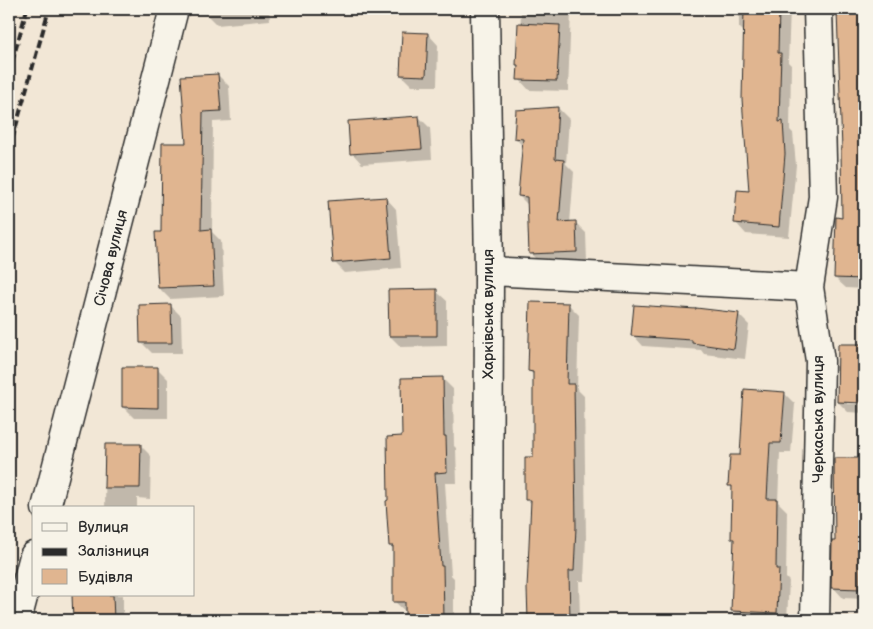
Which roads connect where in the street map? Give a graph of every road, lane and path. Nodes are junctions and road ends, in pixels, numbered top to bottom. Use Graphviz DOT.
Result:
graph roads {
  1 [pos="174,9"];
  2 [pos="485,9"];
  3 [pos="818,9"];
  4 [pos="489,271"];
  5 [pos="809,287"];
  6 [pos="47,506"];
  7 [pos="32,564"];
  8 [pos="17,620"];
  9 [pos="488,620"];
  10 [pos="815,620"];
  1 -- 6 [label="street, Січова вулиця"];
  2 -- 4 [label="street, Харківська вулиця"];
  3 -- 5 [label="street, Черкаська вулиця"];
  4 -- 5 [label="street"];
  4 -- 9 [label="street, Харківська вулиця"];
  5 -- 10 [label="street, Черкаська вулиця"];
  7 -- 8 [label="street"];
}
